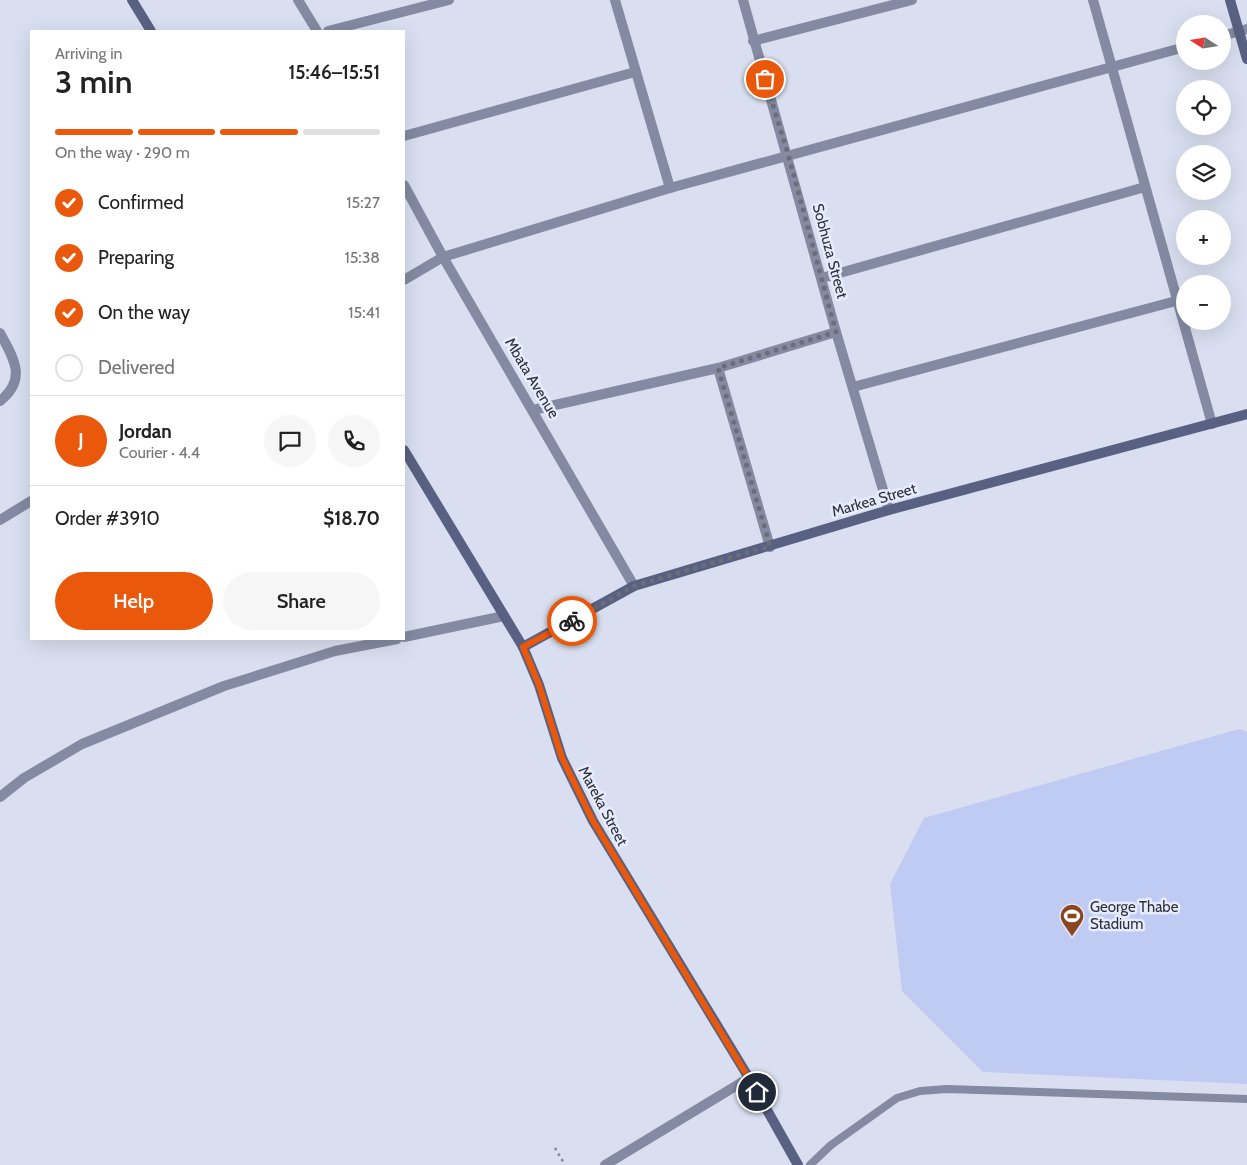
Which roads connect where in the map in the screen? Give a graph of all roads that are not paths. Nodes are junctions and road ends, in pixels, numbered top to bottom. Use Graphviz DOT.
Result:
graph roads {
  1 [pos="298,0"];
  2 [pos="449,0"];
  3 [pos="616,0"];
  4 [pos="743,0"];
  5 [pos="912,0"];
  6 [pos="1093,0"];
  7 [pos="1231,0"];
  8 [pos="137,2"];
  9 [pos="151,30"];
  10 [pos="316,30"];
  11 [pos="332,30"];
  12 [pos="1243,30"];
  13 [pos="753,41"];
  14 [pos="1176,50"];
  15 [pos="1247,58"];
  16 [pos="1113,68"];
  17 [pos="635,72"];
  18 [pos="405,136"];
  19 [pos="788,154"];
  20 [pos="405,187"];
  21 [pos="1144,187"];
  22 [pos="670,188"];
  23 [pos="443,257"];
  24 [pos="822,278"];
  25 [pos="405,279"];
  26 [pos="1176,301"];
  27 [pos="1184,330"];
  28 [pos="836,332"];
  29 [pos="0,333"];
  30 [pos="718,368"];
  31 [pos="853,387"];
  32 [pos="0,400"];
  33 [pos="533,410"];
  34 [pos="1247,414"];
  35 [pos="1212,424"];
  36 [pos="405,452"];
  37 [pos="30,502"];
  38 [pos="889,510"];
  39 [pos="0,520"];
  40 [pos="770,546"];
  41 [pos="634,586"];
  42 [pos="504,616"];
  43 [pos="405,637"];
  44 [pos="392,640"];
  45 [pos="523,647"];
  46 [pos="0,797"];
  47 [pos="749,1078"];
  48 [pos="1247,1099"];
  49 [pos="605,1165"];
  50 [pos="798,1165"];
  51 [pos="810,1165"];
  1 -- 10 [label="street"];
  2 -- 11 [label="street"];
  3 -- 17 [label="street"];
  4 -- 13 [label="street, Sobhuza Street"];
  5 -- 13 [label="street"];
  6 -- 16 [label="street"];
  7 -- 12 [label="main road"];
  8 -- 9 [label="main road"];
  12 -- 15 [label="main road"];
  13 -- 19 [label="street, Sobhuza Street"];
  14 -- 16 [label="street"];
  16 -- 19 [label="street"];
  16 -- 21 [label="street"];
  17 -- 18 [label="street"];
  17 -- 22 [label="street"];
  19 -- 22 [label="street"];
  19 -- 24 [label="street, Sobhuza Street"];
  20 -- 23 [label="street, Mbata Avenue"];
  21 -- 24 [label="street"];
  21 -- 26 [label="street"];
  22 -- 23 [label="street"];
  23 -- 25 [label="street"];
  23 -- 33 [label="street, Mbata Avenue"];
  24 -- 28 [label="street, Sobhuza Street"];
  26 -- 31 [label="street"];
  27 -- 35 [label="street"];
  28 -- 30 [label="street"];
  28 -- 31 [label="street, Sobhuza Street"];
  29 -- 32 [label="street"];
  30 -- 33 [label="street"];
  30 -- 40 [label="street"];
  31 -- 38 [label="street, Sobhuza Street"];
  33 -- 41 [label="street, Mbata Avenue"];
  34 -- 35 [label="main road, Markea Street"];
  35 -- 38 [label="main road, Markea Street"];
  36 -- 42 [label="main road, Mareka Street"];
  37 -- 39 [label="street"];
  38 -- 40 [label="main road, Markea Street"];
  40 -- 41 [label="main road, Markea Street"];
  41 -- 45 [label="main road, Markea Street"];
  42 -- 43 [label="street"];
  42 -- 45 [label="main road, Mareka Street"];
  44 -- 46 [label="street"];
  45 -- 47 [label="main road, Mareka Street"];
  47 -- 49 [label="street"];
  47 -- 50 [label="main road, Mareka Street"];
  48 -- 51 [label="lane"];
}
